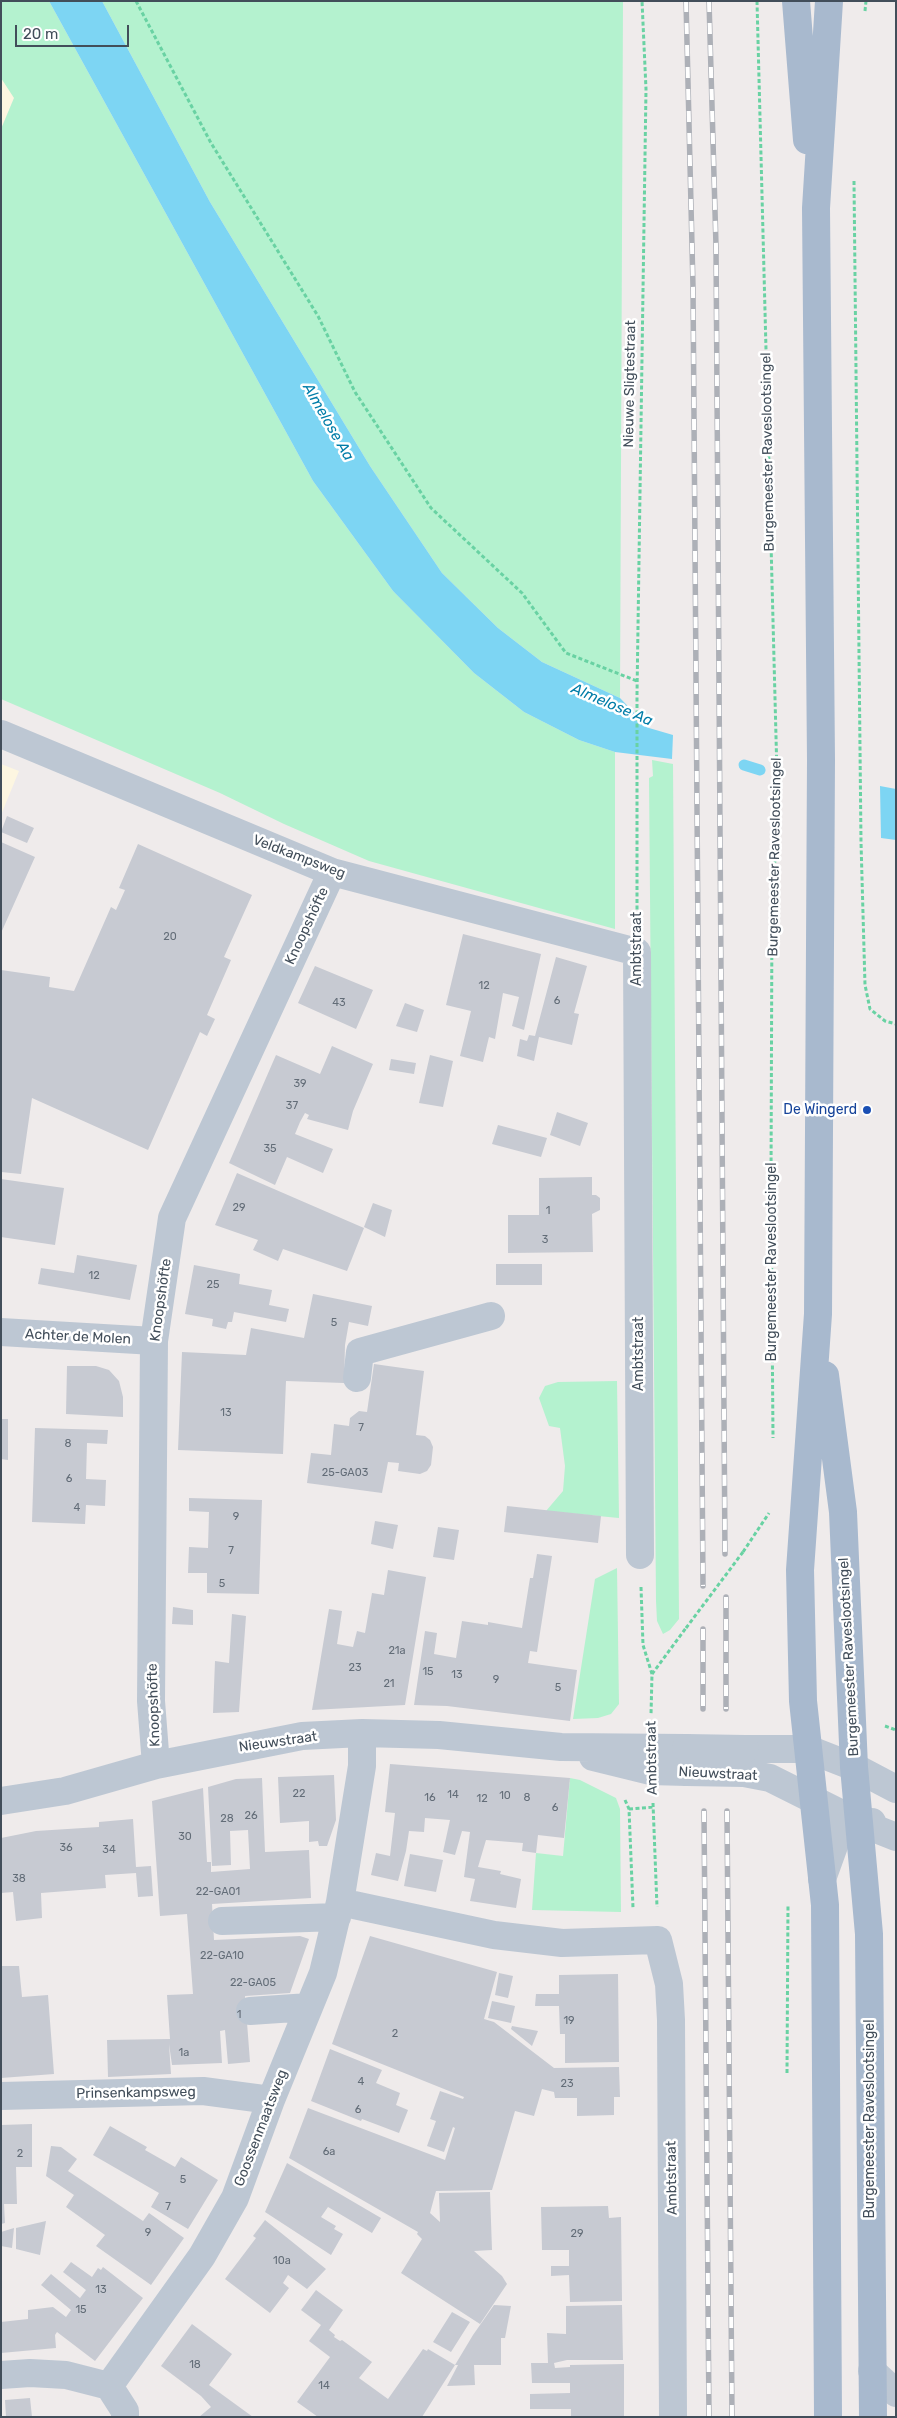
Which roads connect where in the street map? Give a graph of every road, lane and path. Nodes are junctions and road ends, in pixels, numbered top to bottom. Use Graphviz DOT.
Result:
graph roads {
  1 [pos="136,1"];
  2 [pos="642,1"];
  3 [pos="758,1"];
  4 [pos="796,1"];
  5 [pos="829,1"];
  6 [pos="866,1"];
  7 [pos="863,20"];
  8 [pos="854,177"];
  9 [pos="817,254"];
  10 [pos="637,680"];
  11 [pos="1,734"];
  12 [pos="637,767"];
  13 [pos="332,872"];
  14 [pos="637,952"];
  15 [pos="896,1024"];
  16 [pos="818,1314"];
  17 [pos="491,1316"];
  18 [pos="1,1332"];
  19 [pos="154,1341"];
  20 [pos="357,1378"];
  21 [pos="773,1440"];
  22 [pos="770,1505"];
  23 [pos="640,1556"];
  24 [pos="652,1674"];
  25 [pos="362,1734"];
  26 [pos="808,1748"];
  27 [pos="651,1759"];
  28 [pos="745,1761"];
  29 [pos="156,1764"];
  30 [pos="854,1767"];
  31 [pos="896,1789"];
  32 [pos="621,1794"];
  33 [pos="1,1800"];
  34 [pos="814,1800"];
  35 [pos="653,1807"];
  36 [pos="662,1807"];
  37 [pos="629,1809"];
  38 [pos="858,1822"];
  39 [pos="896,1822"];
  40 [pos="896,1837"];
  41 [pos="822,1879"];
  42 [pos="788,1904"];
  43 [pos="338,1910"];
  44 [pos="222,1921"];
  45 [pos="646,1940"];
  46 [pos="309,2007"];
  47 [pos="250,2011"];
  48 [pos="787,2073"];
  49 [pos="1,2096"];
  50 [pos="271,2100"];
  51 [pos="872,2370"];
  52 [pos="1,2375"];
  53 [pos="109,2386"];
  54 [pos="896,2393"];
  55 [pos="125,2417"];
  56 [pos="673,2417"];
  57 [pos="828,2417"];
  58 [pos="873,2417"];
  1 -- 10 [label="path"];
  2 -- 10 [label="path, Nieuwe Sligtestraat"];
  3 -- 21 [label="path, Burgemeester Raveslootsingel"];
  4 -- 9 [label="main road, Burgemeester Raveslootsingel"];
  5 -- 9 [label="main road, Burgemeester Raveslootsingel"];
  6 -- 7 [label="path"];
  8 -- 15 [label="path"];
  9 -- 16 [label="main road, Burgemeester Raveslootsingel"];
  10 -- 12 [label="path, Nieuwe Sligtestraat"];
  11 -- 13 [label="street, Veldkampsweg"];
  12 -- 14 [label="path, Ambtstraat"];
  13 -- 14 [label="street, Veldkampsweg"];
  13 -- 19 [label="street, Knoopshöfte"];
  14 -- 23 [label="street, Ambtstraat"];
  16 -- 26 [label="main road, Burgemeester Raveslootsingel"];
  16 -- 30 [label="main road, Burgemeester Raveslootsingel"];
  17 -- 20 [label="street"];
  18 -- 19 [label="street, Achter de Molen"];
  19 -- 29 [label="street, Knoopshöfte"];
  22 -- 24 [label="path, bridge"];
  23 -- 24 [label="path, Ambtstraat"];
  24 -- 27 [label="path, Ambtstraat"];
  25 -- 27 [label="street, Nieuwstraat"];
  25 -- 29 [label="street, Nieuwstraat"];
  25 -- 43 [label="street, Goossenmaatsweg"];
  26 -- 28 [label="street, Nieuwstraat"];
  26 -- 30 [label="street"];
  26 -- 34 [label="main road, Burgemeester Raveslootsingel"];
  27 -- 28 [label="street, Nieuwstraat, bridge"];
  27 -- 35 [label="path, Ambtstraat"];
  28 -- 34 [label="street, Nieuwstraat"];
  29 -- 33 [label="street, Nieuwstraat"];
  30 -- 31 [label="street"];
  30 -- 38 [label="main road, Burgemeester Raveslootsingel"];
  32 -- 37 [label="path"];
  34 -- 38 [label="street, Nieuwstraat"];
  34 -- 41 [label="main road, Burgemeester Raveslootsingel"];
  35 -- 36 [label="path"];
  35 -- 37 [label="path"];
  35 -- 45 [label="path, Ambtstraat"];
  37 -- 45 [label="path"];
  38 -- 39 [label="street"];
  38 -- 40 [label="street, Nieuwstraat"];
  38 -- 41 [label="street, Burgemeester Raveslootsingel"];
  38 -- 51 [label="main road, Burgemeester Raveslootsingel"];
  41 -- 57 [label="main road, Burgemeester Raveslootsingel"];
  42 -- 48 [label="path"];
  43 -- 44 [label="street"];
  43 -- 45 [label="street"];
  43 -- 46 [label="street, Goossenmaatsweg"];
  45 -- 56 [label="street, Ambtstraat"];
  46 -- 47 [label="street"];
  46 -- 50 [label="street, Goossenmaatsweg"];
  49 -- 50 [label="street, Prinsenkampsweg"];
  50 -- 53 [label="street, Goossenmaatsweg"];
  51 -- 54 [label="street"];
  51 -- 58 [label="main road, Burgemeester Raveslootsingel"];
  52 -- 53 [label="street"];
  53 -- 55 [label="street"];
}
